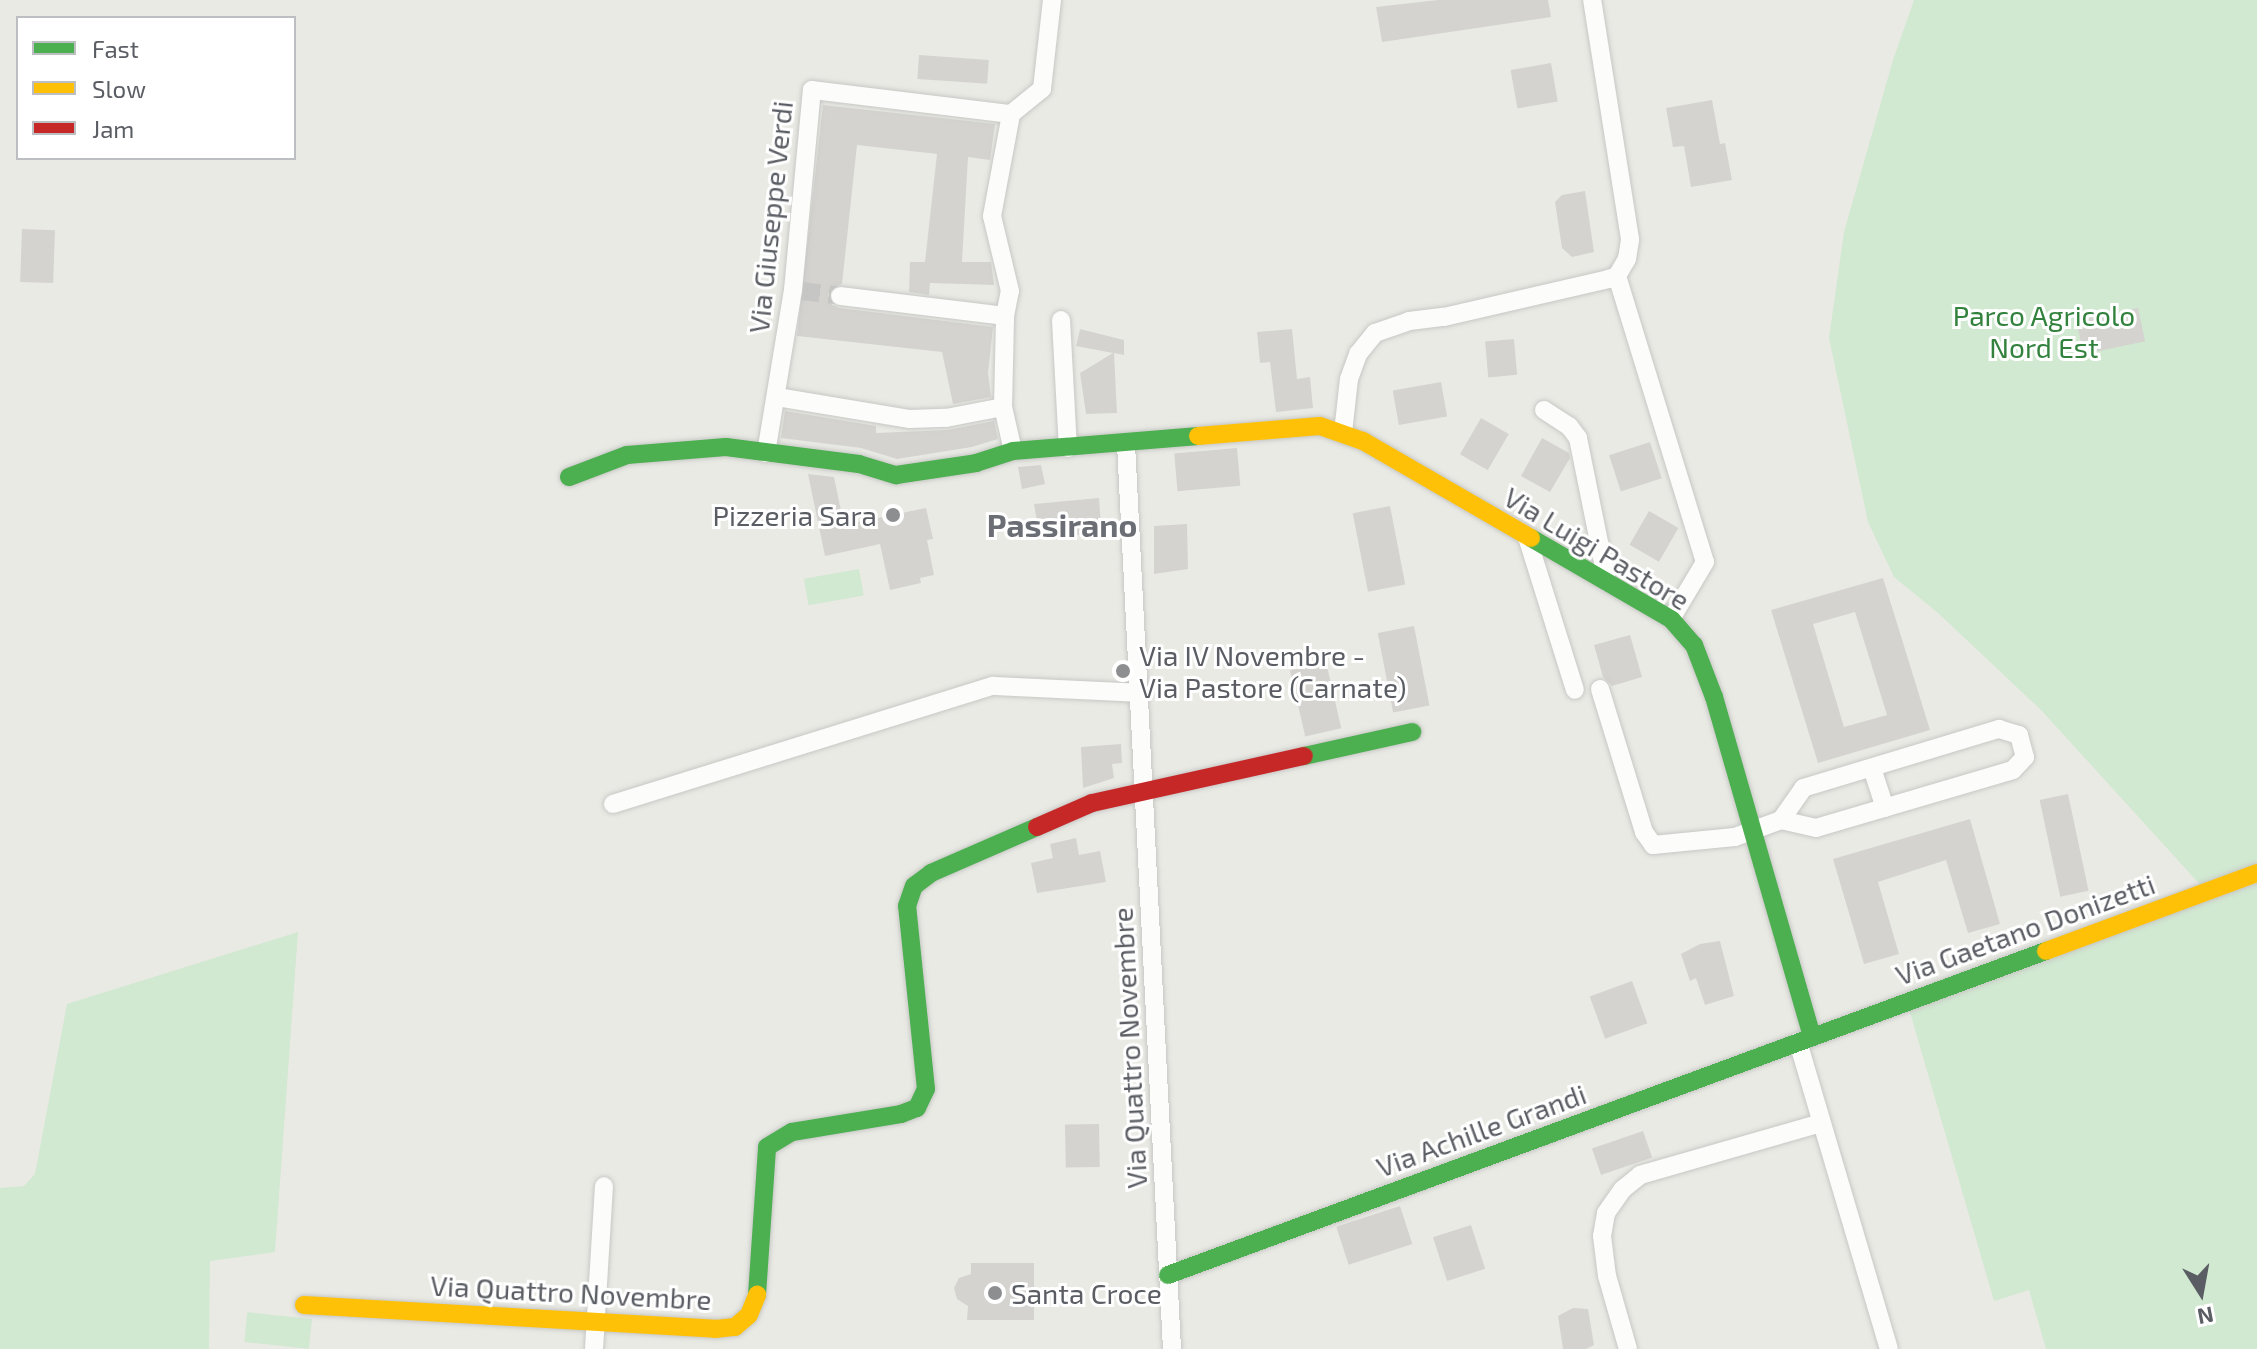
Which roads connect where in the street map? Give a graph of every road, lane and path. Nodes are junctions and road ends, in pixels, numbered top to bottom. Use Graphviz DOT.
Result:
graph roads {
  1 [pos="1052,0"];
  2 [pos="1592,0"];
  3 [pos="1011,114"];
  4 [pos="1617,276"];
  5 [pos="840,296"];
  6 [pos="1005,316"];
  7 [pos="1061,320"];
  8 [pos="777,397"];
  9 [pos="1003,407"];
  10 [pos="1544,410"];
  11 [pos="1343,433"];
  12 [pos="1126,444"];
  13 [pos="1068,448"];
  14 [pos="1013,451"];
  15 [pos="766,453"];
  16 [pos="569,477"];
  17 [pos="1527,537"];
  18 [pos="1607,582"];
  19 [pos="1671,619"];
  20 [pos="1600,689"];
  21 [pos="1575,690"];
  22 [pos="1139,693"];
  23 [pos="1412,732"];
  24 [pos="1872,768"];
  25 [pos="1144,793"];
  26 [pos="613,804"];
  27 [pos="1885,808"];
  28 [pos="1781,820"];
  29 [pos="1753,831"];
  30 [pos="2257,873"];
  31 [pos="1805,1040"];
  32 [pos="1821,1123"];
  33 [pos="604,1186"];
  34 [pos="1168,1275"];
  35 [pos="304,1305"];
  36 [pos="595,1322"];
  37 [pos="594,1349"];
  38 [pos="1172,1349"];
  39 [pos="1628,1349"];
  40 [pos="1889,1349"];
  1 -- 3 [label="street"];
  2 -- 4 [label="street"];
  3 -- 6 [label="street"];
  3 -- 8 [label="street, Via Giuseppe Verdi"];
  4 -- 11 [label="street"];
  4 -- 19 [label="street"];
  5 -- 6 [label="street"];
  6 -- 9 [label="street"];
  7 -- 13 [label="street"];
  8 -- 9 [label="street"];
  8 -- 15 [label="street, Via Giuseppe Verdi"];
  9 -- 14 [label="street"];
  10 -- 18 [label="street"];
  11 -- 12 [label="street, Via Luigi Pastore"];
  11 -- 17 [label="street, Via Luigi Pastore"];
  12 -- 13 [label="street"];
  12 -- 22 [label="street, Via Quattro Novembre"];
  13 -- 14 [label="street"];
  14 -- 15 [label="street"];
  15 -- 16 [label="street"];
  17 -- 18 [label="street, Via Luigi Pastore"];
  17 -- 21 [label="street"];
  18 -- 19 [label="street, Via Luigi Pastore"];
  19 -- 29 [label="street, Via Luigi Pastore"];
  20 -- 29 [label="street"];
  22 -- 25 [label="street, Via Quattro Novembre"];
  22 -- 26 [label="street"];
  23 -- 25 [label="street, Via Quattro Novembre"];
  24 -- 27 [label="street"];
  24 -- 27 [label="street"];
  24 -- 28 [label="street"];
  25 -- 34 [label="street, Via Quattro Novembre"];
  25 -- 36 [label="street, Via Quattro Novembre"];
  27 -- 28 [label="street"];
  28 -- 29 [label="street"];
  29 -- 31 [label="street, Via Luigi Pastore"];
  30 -- 31 [label="street, Via Gaetano Donizetti"];
  31 -- 32 [label="street"];
  31 -- 34 [label="street, Via Achille Grandi"];
  32 -- 39 [label="street"];
  32 -- 40 [label="street"];
  33 -- 36 [label="street"];
  34 -- 38 [label="street, Via Quattro Novembre"];
  35 -- 36 [label="street, Via Quattro Novembre"];
  36 -- 37 [label="street"];
}
